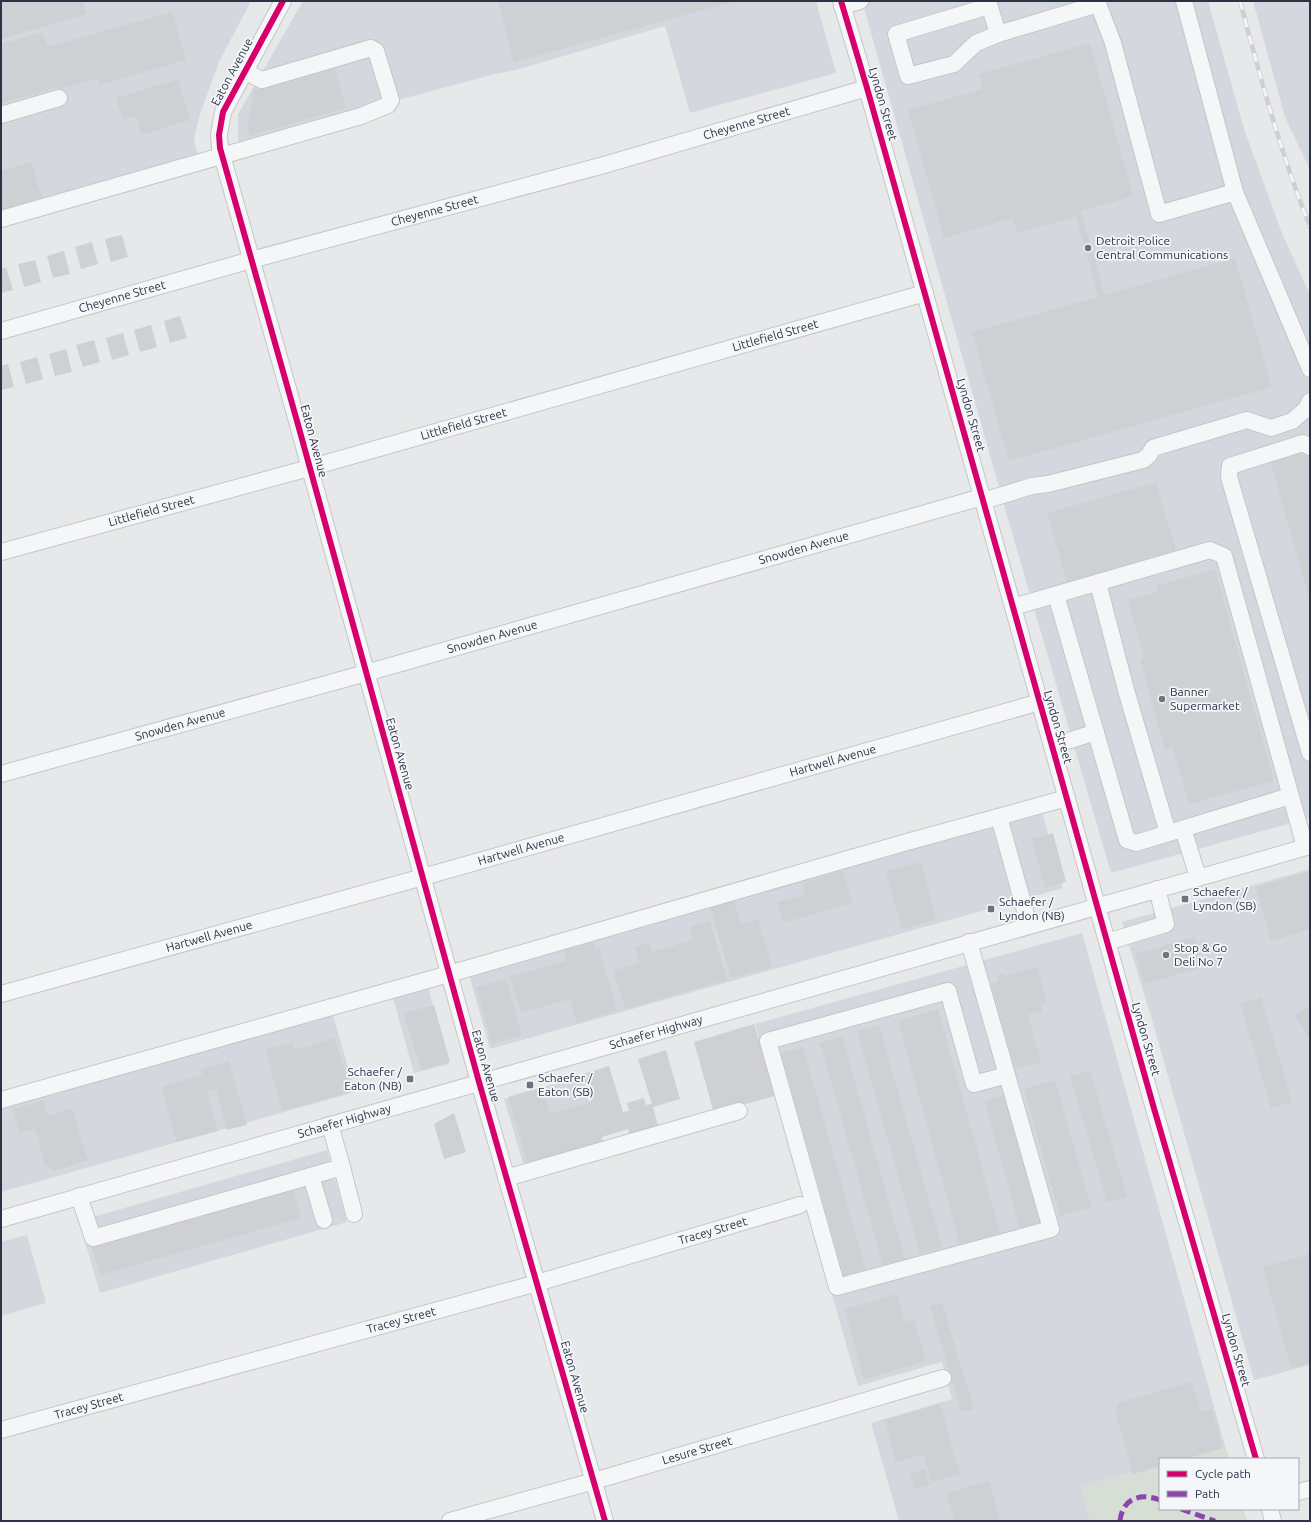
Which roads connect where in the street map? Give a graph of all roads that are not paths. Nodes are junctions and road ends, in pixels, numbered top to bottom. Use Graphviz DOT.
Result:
graph roads {
  1 [pos="283,1"];
  2 [pos="860,1"];
  3 [pos="1184,1"];
  4 [pos="1097,2"];
  5 [pos="841,3"];
  6 [pos="989,4"];
  7 [pos="998,34"];
  8 [pos="244,71"];
  9 [pos="867,88"];
  10 [pos="59,98"];
  11 [pos="1,115"];
  12 [pos="222,156"];
  13 [pos="1235,192"];
  14 [pos="1,219"];
  15 [pos="251,260"];
  16 [pos="924,292"];
  17 [pos="1,331"];
  18 [pos="1310,369"];
  19 [pos="1310,401"];
  20 [pos="1310,447"];
  21 [pos="309,468"];
  22 [pos="983,499"];
  23 [pos="1,552"];
  24 [pos="1098,583"];
  25 [pos="1056,595"];
  26 [pos="1013,607"];
  27 [pos="366,673"];
  28 [pos="1040,702"];
  29 [pos="1096,732"];
  30 [pos="1052,746"];
  31 [pos="1310,753"];
  32 [pos="1,774"];
  33 [pos="1290,796"];
  34 [pos="1067,798"];
  35 [pos="999,817"];
  36 [pos="1175,831"];
  37 [pos="1308,846"];
  38 [pos="423,877"];
  39 [pos="1198,878"];
  40 [pos="1157,889"];
  41 [pos="1097,906"];
  42 [pos="1028,925"];
  43 [pos="969,942"];
  44 [pos="1108,942"];
  45 [pos="449,974"];
  46 [pos="1,994"];
  47 [pos="1007,1075"];
  48 [pos="479,1082"];
  49 [pos="1,1100"];
  50 [pos="739,1111"];
  51 [pos="330,1125"];
  52 [pos="342,1167"];
  53 [pos="311,1176"];
  54 [pos="506,1178"];
  55 [pos="79,1196"];
  56 [pos="800,1206"];
  57 [pos="354,1214"];
  58 [pos="1,1219"];
  59 [pos="324,1220"];
  60 [pos="536,1283"];
  61 [pos="943,1378"];
  62 [pos="1,1430"];
  63 [pos="1256,1458"];
  64 [pos="594,1481"];
  65 [pos="1310,1489"];
  66 [pos="1299,1492"];
  67 [pos="1270,1510"];
  68 [pos="450,1521"];
  69 [pos="606,1521"];
  70 [pos="1273,1521"];
  1 -- 8 [label="street, Eaton Avenue"];
  2 -- 5 [label="street"];
  3 -- 13 [label="street"];
  4 -- 7 [label="street"];
  4 -- 13 [label="street"];
  5 -- 9 [label="street, Lyndon Street"];
  6 -- 7 [label="street"];
  6 -- 7 [label="street"];
  8 -- 12 [label="street, Eaton Avenue"];
  8 -- 12 [label="street"];
  9 -- 15 [label="street, Cheyenne Street"];
  9 -- 16 [label="street, Lyndon Street"];
  10 -- 11 [label="street"];
  12 -- 14 [label="street"];
  12 -- 15 [label="street, Eaton Avenue"];
  13 -- 18 [label="street"];
  15 -- 17 [label="street, Cheyenne Street"];
  15 -- 21 [label="street, Eaton Avenue"];
  16 -- 21 [label="street, Littlefield Street"];
  16 -- 22 [label="street, Lyndon Street"];
  19 -- 22 [label="street, Snowden Avenue"];
  20 -- 31 [label="street"];
  21 -- 23 [label="street, Littlefield Street"];
  21 -- 27 [label="street, Eaton Avenue"];
  22 -- 26 [label="street, Lyndon Street"];
  22 -- 27 [label="street, Snowden Avenue"];
  24 -- 25 [label="street"];
  24 -- 33 [label="street"];
  24 -- 36 [label="street"];
  25 -- 26 [label="street"];
  25 -- 29 [label="street"];
  26 -- 28 [label="street, Lyndon Street"];
  27 -- 32 [label="street, Snowden Avenue"];
  27 -- 38 [label="street, Eaton Avenue"];
  28 -- 30 [label="street, Lyndon Street"];
  28 -- 38 [label="street, Hartwell Avenue"];
  29 -- 30 [label="street"];
  29 -- 36 [label="street"];
  30 -- 34 [label="street, Lyndon Street"];
  33 -- 36 [label="street"];
  33 -- 37 [label="street"];
  34 -- 35 [label="street"];
  34 -- 41 [label="street, Lyndon Street"];
  35 -- 42 [label="street"];
  35 -- 45 [label="street"];
  36 -- 39 [label="street"];
  37 -- 39 [label="street, Schaefer Highway"];
  38 -- 45 [label="street, Eaton Avenue"];
  38 -- 46 [label="street, Hartwell Avenue"];
  39 -- 40 [label="street, Schaefer Highway"];
  40 -- 41 [label="street, Schaefer Highway"];
  40 -- 44 [label="street"];
  41 -- 42 [label="street, Schaefer Highway"];
  41 -- 44 [label="street, Lyndon Street"];
  42 -- 43 [label="street, Schaefer Highway"];
  43 -- 47 [label="street"];
  43 -- 48 [label="street, Schaefer Highway"];
  44 -- 63 [label="street, Lyndon Street"];
  45 -- 48 [label="street, Eaton Avenue"];
  45 -- 49 [label="street"];
  47 -- 47 [label="street"];
  48 -- 51 [label="street, Schaefer Highway"];
  48 -- 54 [label="street, Eaton Avenue"];
  50 -- 54 [label="street"];
  51 -- 52 [label="street"];
  51 -- 55 [label="street, Schaefer Highway"];
  52 -- 53 [label="street"];
  52 -- 57 [label="street"];
  53 -- 55 [label="street"];
  53 -- 59 [label="street"];
  54 -- 60 [label="street, Eaton Avenue"];
  55 -- 58 [label="street, Schaefer Highway"];
  56 -- 60 [label="street, Tracey Street"];
  60 -- 62 [label="street, Tracey Street"];
  60 -- 64 [label="street, Eaton Avenue"];
  61 -- 64 [label="street, Lesure Street"];
  64 -- 68 [label="street, Lesure Street"];
  64 -- 69 [label="street, Eaton Avenue"];
  65 -- 66 [label="street"];
  67 -- 70 [label="street"];
}
